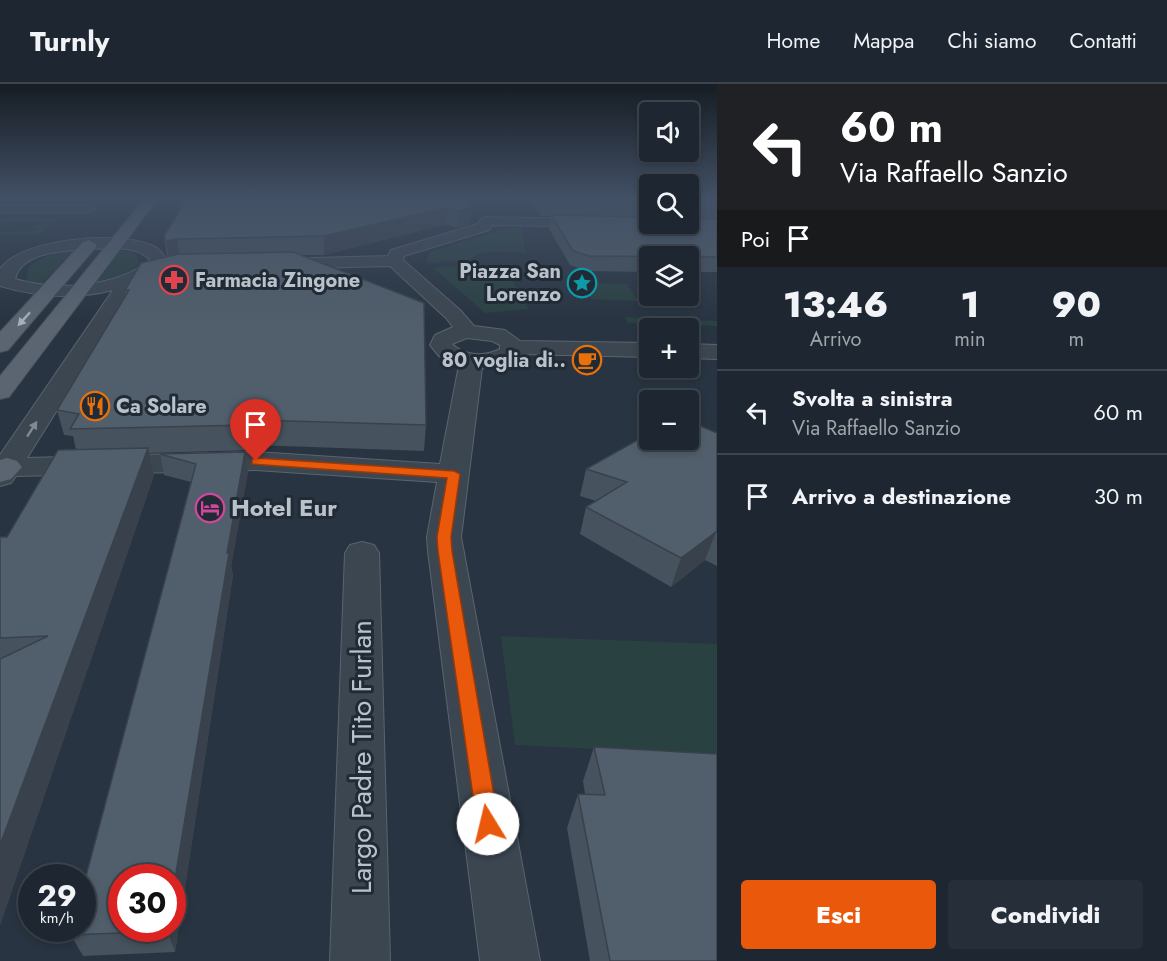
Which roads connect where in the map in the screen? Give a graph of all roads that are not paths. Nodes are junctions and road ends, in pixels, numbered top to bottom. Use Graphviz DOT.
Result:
graph roads {
  1 [pos="60,238"];
  2 [pos="93,238"];
  3 [pos="96,238"];
  4 [pos="100,238"];
  5 [pos="121,238"];
  6 [pos="446,238"];
  7 [pos="116,244"];
  8 [pos="50,248"];
  9 [pos="394,261"];
  10 [pos="254,264"];
  11 [pos="137,277"];
  12 [pos="4,280"];
  13 [pos="81,289"];
  14 [pos="49,291"];
  15 [pos="467,332"];
  16 [pos="0,345"];
  17 [pos="513,346"];
  18 [pos="639,350"];
  19 [pos="699,351"];
  20 [pos="717,352"];
  21 [pos="471,360"];
  22 [pos="0,392"];
  23 [pos="2,472"];
  24 [pos="454,474"];
  25 [pos="362,553"];
  26 [pos="360,961"];
  27 [pos="510,961"];
  1 -- 8 [label="street"];
  2 -- 8 [label="street"];
  3 -- 14 [label="main road"];
  4 -- 7 [label="street"];
  5 -- 7 [label="main road"];
  6 -- 9 [label="street"];
  7 -- 11 [label="street"];
  7 -- 13 [label="main road"];
  8 -- 12 [label="street"];
  9 -- 10 [label="street"];
  9 -- 15 [label="street"];
  11 -- 13 [label="street"];
  23 -- 11 [label="street, one-way"];
  12 -- 14 [label="street"];
  13 -- 14 [label="street"];
  13 -- 22 [label="main road"];
  14 -- 16 [label="main road, one-way"];
  15 -- 17 [label="street"];
  15 -- 21 [label="street"];
  17 -- 18 [label="street"];
  17 -- 21 [label="street"];
  19 -- 20 [label="street"];
  21 -- 24 [label="street"];
  23 -- 24 [label="street"];
  24 -- 27 [label="street"];
  25 -- 26 [label="street, Largo Padre Tito Furlan"];
}
